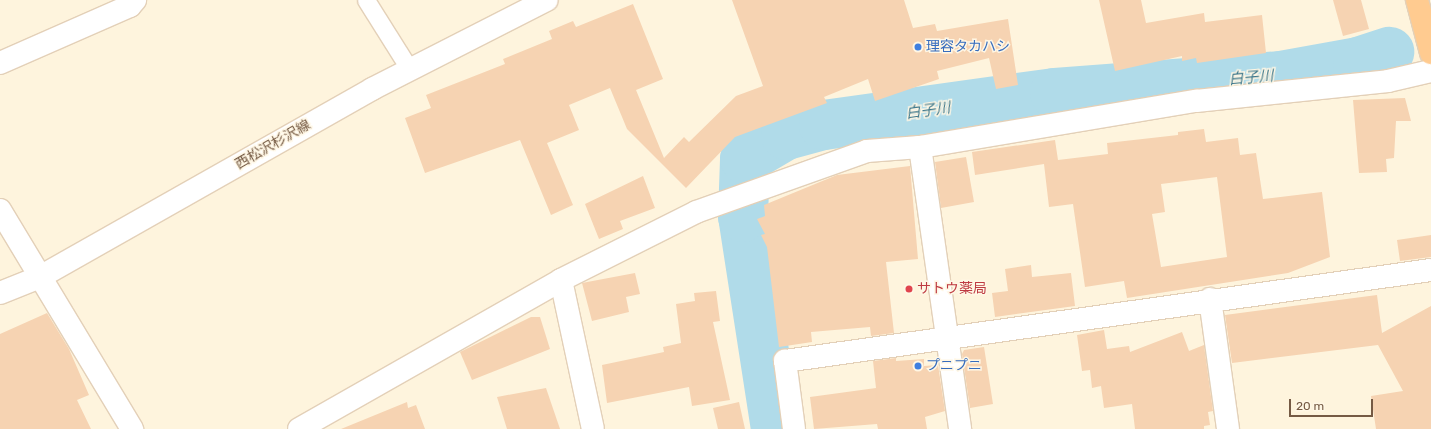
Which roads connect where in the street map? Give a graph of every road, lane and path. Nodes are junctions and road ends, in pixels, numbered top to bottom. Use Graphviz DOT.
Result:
graph roads {
  1 [pos="135,0"];
  2 [pos="366,0"];
  3 [pos="547,0"];
  4 [pos="1417,0"];
  5 [pos="1431,53"];
  6 [pos="0,63"];
  7 [pos="410,70"];
  8 [pos="1431,71"];
  9 [pos="920,147"];
  10 [pos="0,210"];
  11 [pos="1431,270"];
  12 [pos="40,277"];
  13 [pos="561,280"];
  14 [pos="0,293"];
  15 [pos="1210,300"];
  16 [pos="947,335"];
  17 [pos="132,429"];
  18 [pos="299,429"];
  19 [pos="593,429"];
  20 [pos="794,429"];
  21 [pos="960,429"];
  22 [pos="1228,429"];
  1 -- 6 [label="street"];
  2 -- 7 [label="lane"];
  3 -- 7 [label="street, 西松沢杉沢線"];
  4 -- 5 [label="highway"];
  7 -- 12 [label="street, 西松沢杉沢線"];
  8 -- 9 [label="street"];
  9 -- 13 [label="street"];
  9 -- 16 [label="street"];
  10 -- 12 [label="street"];
  11 -- 15 [label="street"];
  12 -- 14 [label="street, 西松沢杉沢線"];
  12 -- 17 [label="street"];
  13 -- 18 [label="street"];
  13 -- 19 [label="street"];
  15 -- 16 [label="street"];
  15 -- 22 [label="street"];
  16 -- 20 [label="street"];
  16 -- 21 [label="street"];
}
